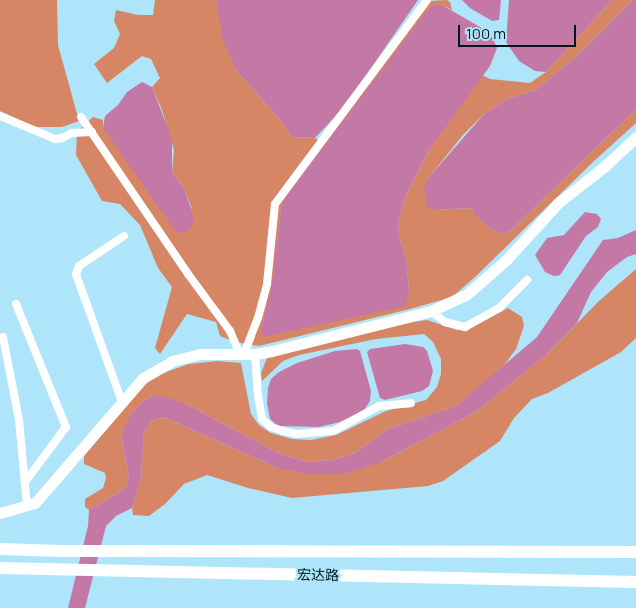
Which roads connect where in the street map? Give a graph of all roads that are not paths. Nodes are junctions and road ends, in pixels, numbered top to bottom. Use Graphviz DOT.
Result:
graph roads {
  1 [pos="427,0"];
  2 [pos="0,116"];
  3 [pos="81,117"];
  4 [pos="92,132"];
  5 [pos="636,137"];
  6 [pos="124,236"];
  7 [pos="527,280"];
  8 [pos="16,304"];
  9 [pos="431,311"];
  10 [pos="3,337"];
  11 [pos="246,354"];
  12 [pos="122,402"];
  13 [pos="411,403"];
  14 [pos="25,482"];
  15 [pos="27,506"];
  16 [pos="0,513"];
  17 [pos="0,549"];
  18 [pos="636,552"];
  19 [pos="0,568"];
  20 [pos="636,582"];
  1 -- 11 [label="street"];
  2 -- 4 [label="street"];
  3 -- 4 [label="street"];
  4 -- 11 [label="street"];
  5 -- 9 [label="street"];
  6 -- 12 [label="street"];
  7 -- 9 [label="street"];
  8 -- 14 [label="street"];
  9 -- 11 [label="street"];
  10 -- 14 [label="street"];
  11 -- 12 [label="street"];
  11 -- 13 [label="street"];
  12 -- 15 [label="street"];
  14 -- 15 [label="street"];
  15 -- 16 [label="street"];
  17 -- 18 [label="main road, 宏达路"];
  19 -- 20 [label="main road, 宏达路"];
}
